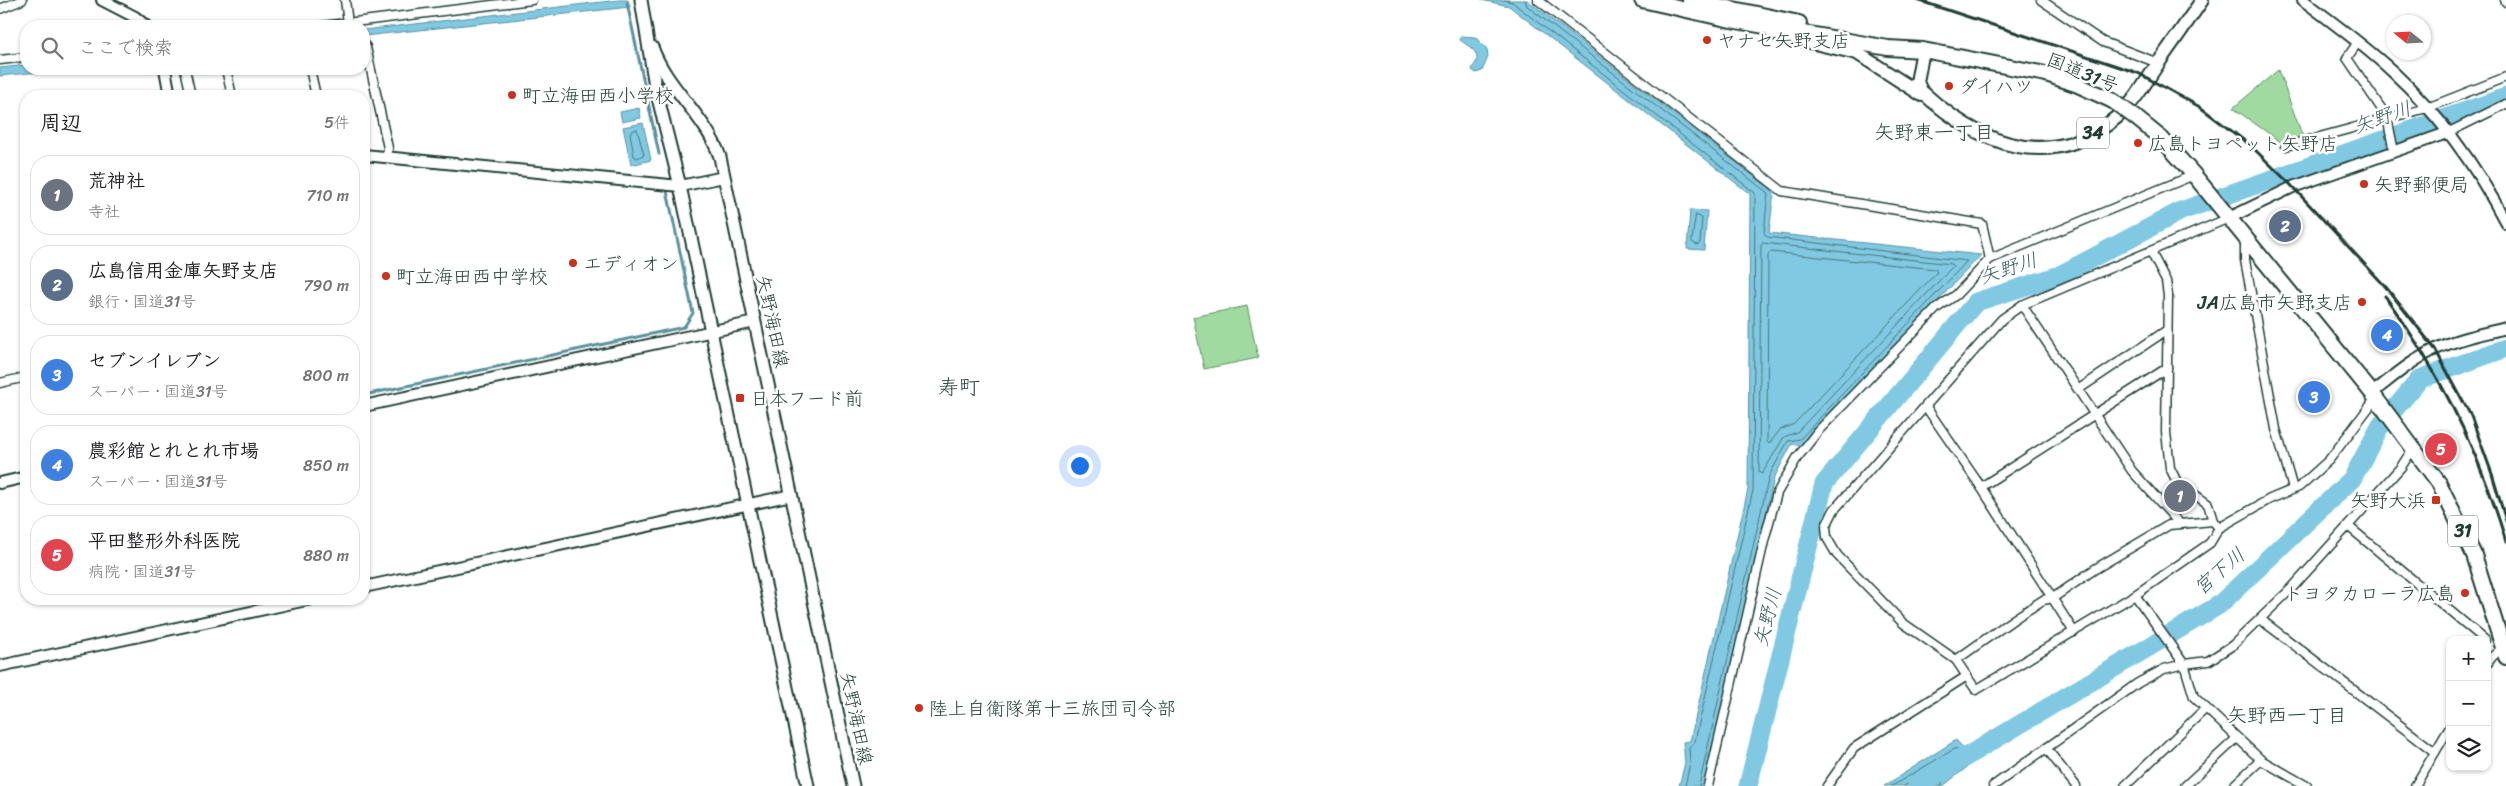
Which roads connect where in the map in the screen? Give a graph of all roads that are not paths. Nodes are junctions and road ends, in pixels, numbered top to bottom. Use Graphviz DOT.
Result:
graph roads {
  1 [pos="22,0"];
  2 [pos="102,0"];
  3 [pos="345,0"];
  4 [pos="532,0"];
  5 [pos="1538,0"];
  6 [pos="1642,0"];
  7 [pos="1690,0"];
  8 [pos="2041,0"];
  9 [pos="2202,0"];
  10 [pos="2303,0"];
  11 [pos="641,4"];
  12 [pos="0,10"];
  13 [pos="139,20"];
  14 [pos="348,20"];
  15 [pos="370,20"];
  16 [pos="1731,20"];
  17 [pos="646,29"];
  18 [pos="2358,42"];
  19 [pos="1923,50"];
  20 [pos="20,58"];
  21 [pos="0,60"];
  22 [pos="2158,63"];
  23 [pos="370,65"];
  24 [pos="165,75"];
  25 [pos="186,75"];
  26 [pos="227,75"];
  27 [pos="311,75"];
  28 [pos="2506,77"];
  29 [pos="169,90"];
  30 [pos="190,90"];
  31 [pos="231,90"];
  32 [pos="315,90"];
  33 [pos="1935,103"];
  34 [pos="2506,104"];
  35 [pos="2428,109"];
  36 [pos="2387,117"];
  37 [pos="2446,131"];
  38 [pos="2286,146"];
  39 [pos="2394,152"];
  40 [pos="370,156"];
  41 [pos="387,157"];
  42 [pos="724,178"];
  43 [pos="2196,178"];
  44 [pos="680,186"];
  45 [pos="2226,215"];
  46 [pos="2506,223"];
  47 [pos="2245,238"];
  48 [pos="2151,252"];
  49 [pos="1990,259"];
  50 [pos="2022,305"];
  51 [pos="755,322"];
  52 [pos="2506,328"];
  53 [pos="2167,330"];
  54 [pos="712,332"];
  55 [pos="2167,368"];
  56 [pos="20,378"];
  57 [pos="0,383"];
  58 [pos="2079,388"];
  59 [pos="2377,398"];
  60 [pos="370,405"];
  61 [pos="1926,407"];
  62 [pos="2095,413"];
  63 [pos="2414,447"];
  64 [pos="20,478"];
  65 [pos="0,483"];
  66 [pos="1981,488"];
  67 [pos="2293,490"];
  68 [pos="792,495"];
  69 [pos="748,504"];
  70 [pos="2213,521"];
  71 [pos="2180,524"];
  72 [pos="2348,526"];
  73 [pos="2219,528"];
  74 [pos="370,586"];
  75 [pos="2135,595"];
  76 [pos="2053,598"];
  77 [pos="267,605"];
  78 [pos="2260,619"];
  79 [pos="2074,632"];
  80 [pos="2480,636"];
  81 [pos="2491,644"];
  82 [pos="2505,652"];
  83 [pos="2491,658"];
  84 [pos="1956,660"];
  85 [pos="2184,664"];
  86 [pos="0,666"];
  87 [pos="1967,676"];
  88 [pos="2206,708"];
  89 [pos="2446,734"];
  90 [pos="2237,738"];
  91 [pos="2046,748"];
  92 [pos="2435,752"];
  93 [pos="2261,760"];
  94 [pos="808,786"];
  95 [pos="854,786"];
  96 [pos="1708,786"];
  97 [pos="1827,786"];
  98 [pos="1992,786"];
  99 [pos="2076,786"];
  100 [pos="2125,786"];
  101 [pos="2185,786"];
  102 [pos="2233,786"];
  103 [pos="2307,786"];
  104 [pos="2415,786"];
  1 -- 12 [label="street"];
  2 -- 13 [label="street"];
  3 -- 14 [label="street"];
  4 -- 15 [label="street"];
  5 -- 49 [label="street"];
  6 -- 16 [label="highway, 国道31号 / 31"];
  7 -- 19 [label="highway, 国道31号 / 31"];
  8 -- 22 [label="street"];
  9 -- 22 [label="main road, 34"];
  10 -- 18 [label="street"];
  11 -- 17 [label="main road, 矢野海田線"];
  16 -- 19 [label="highway, 国道31号 / 31"];
  16 -- 33 [label="main road, 34"];
  17 -- 42 [label="main road, 矢野海田線"];
  17 -- 44 [label="main road, 矢野海田線"];
  18 -- 35 [label="street"];
  18 -- 36 [label="street"];
  19 -- 33 [label="main road, 34"];
  19 -- 43 [label="highway, 国道31号 / 31, bridge"];
  20 -- 21 [label="street"];
  22 -- 33 [label="main road, 34"];
  23 -- 41 [label="street"];
  24 -- 29 [label="street"];
  25 -- 30 [label="street"];
  26 -- 31 [label="street"];
  27 -- 32 [label="street"];
  28 -- 35 [label="street"];
  34 -- 37 [label="street"];
  35 -- 36 [label="street"];
  35 -- 37 [label="street"];
  36 -- 38 [label="street"];
  36 -- 39 [label="street"];
  37 -- 39 [label="street"];
  37 -- 46 [label="street"];
  39 -- 45 [label="street"];
  40 -- 41 [label="street"];
  41 -- 44 [label="street"];
  42 -- 44 [label="street"];
  42 -- 51 [label="main road, 矢野海田線"];
  43 -- 45 [label="highway, 国道31号 / 31"];
  43 -- 49 [label="street"];
  44 -- 54 [label="main road, 矢野海田線"];
  45 -- 47 [label="highway, 国道31号 / 31"];
  45 -- 48 [label="street"];
  47 -- 59 [label="highway, 国道31号 / 31"];
  47 -- 67 [label="street"];
  48 -- 50 [label="street"];
  48 -- 53 [label="street"];
  49 -- 96 [label="street"];
  50 -- 58 [label="street"];
  50 -- 61 [label="street"];
  51 -- 54 [label="street"];
  51 -- 68 [label="main road, 矢野海田線"];
  52 -- 59 [label="street"];
  53 -- 55 [label="street"];
  53 -- 58 [label="street"];
  54 -- 60 [label="street"];
  54 -- 69 [label="main road, 矢野海田線"];
  55 -- 62 [label="street"];
  55 -- 70 [label="street"];
  56 -- 57 [label="street"];
  58 -- 62 [label="street"];
  59 -- 63 [label="highway, 国道31号 / 31"];
  59 -- 67 [label="street"];
  61 -- 66 [label="street"];
  61 -- 84 [label="street"];
  62 -- 66 [label="street"];
  62 -- 71 [label="street"];
  63 -- 72 [label="street"];
  63 -- 82 [label="highway, 国道31号 / 31"];
  64 -- 65 [label="street"];
  66 -- 76 [label="street"];
  67 -- 73 [label="street"];
  68 -- 69 [label="street"];
  68 -- 95 [label="main road, 矢野海田線"];
  69 -- 74 [label="street"];
  69 -- 94 [label="main road, 矢野海田線"];
  70 -- 71 [label="street"];
  70 -- 73 [label="street"];
  71 -- 76 [label="street"];
  72 -- 78 [label="street"];
  72 -- 80 [label="street"];
  73 -- 75 [label="street"];
  75 -- 79 [label="street"];
  75 -- 85 [label="street"];
  76 -- 79 [label="street"];
  76 -- 84 [label="street"];
  77 -- 86 [label="street"];
  78 -- 85 [label="street"];
  78 -- 92 [label="street"];
  79 -- 87 [label="street"];
  81 -- 82 [label="street"];
  82 -- 83 [label="street"];
  84 -- 87 [label="street"];
  85 -- 88 [label="street"];
  85 -- 91 [label="street"];
  87 -- 97 [label="street"];
  88 -- 90 [label="street"];
  88 -- 100 [label="street"];
  89 -- 92 [label="street"];
  90 -- 93 [label="street"];
  90 -- 101 [label="street"];
  91 -- 98 [label="street"];
  91 -- 99 [label="street"];
  92 -- 104 [label="street"];
  93 -- 102 [label="street"];
  93 -- 103 [label="street"];
}
